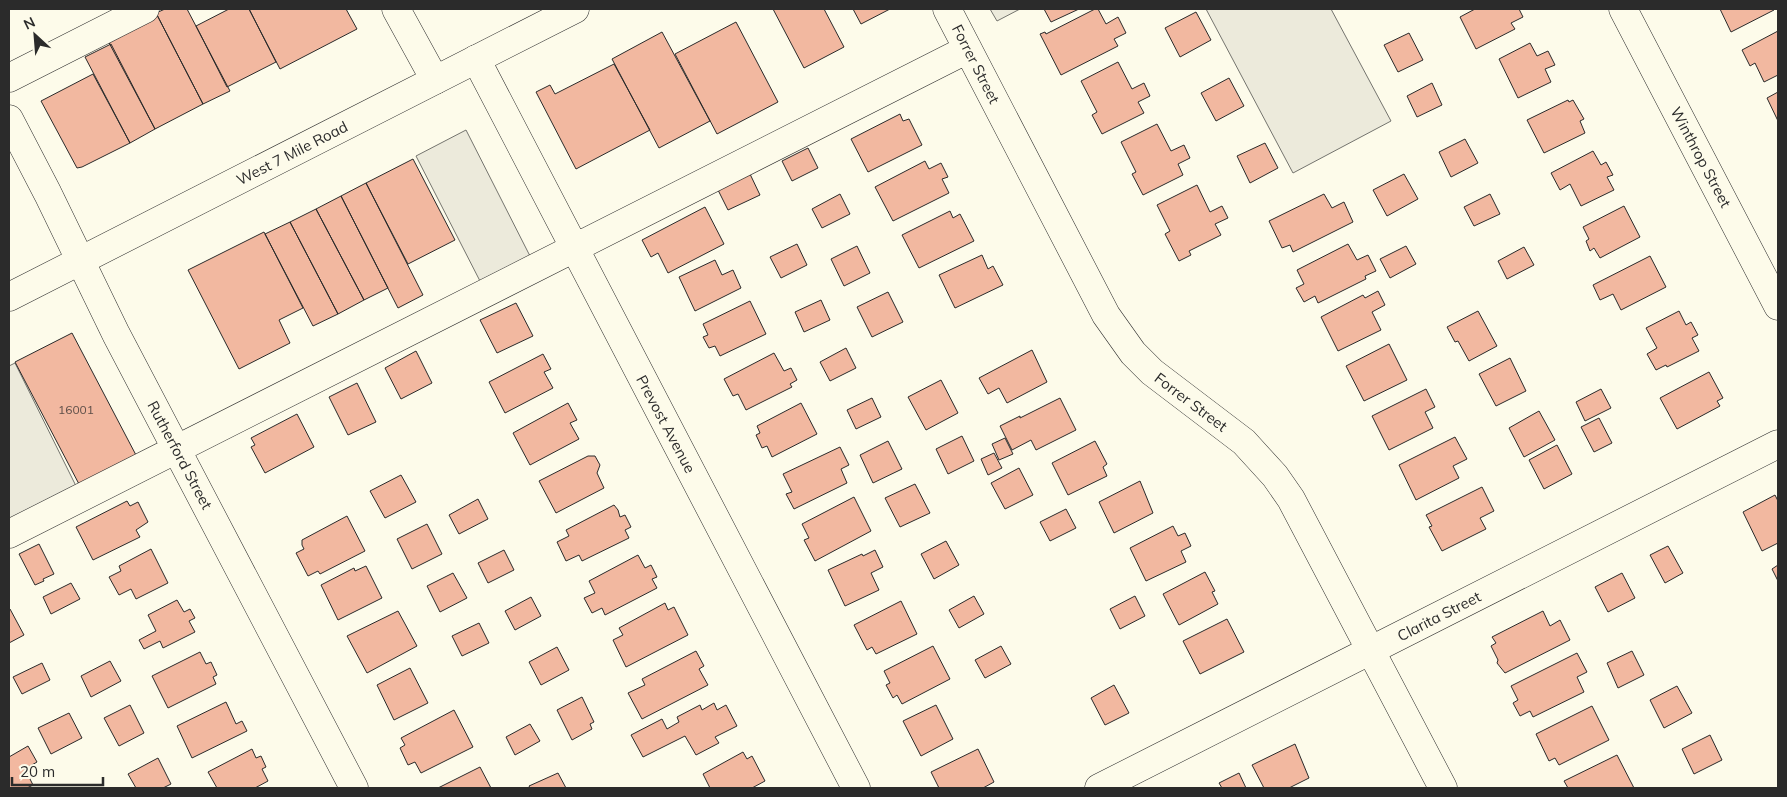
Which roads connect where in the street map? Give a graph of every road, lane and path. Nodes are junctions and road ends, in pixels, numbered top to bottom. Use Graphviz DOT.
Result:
graph roads {
  1 [pos="145,9"];
  2 [pos="396,9"];
  3 [pos="575,9"];
  4 [pos="947,9"];
  5 [pos="1623,9"];
  6 [pos="968,49"];
  7 [pos="476,60"];
  8 [pos="9,78"];
  9 [pos="435,80"];
  10 [pos="9,119"];
  11 [pos="17,154"];
  12 [pos="574,248"];
  13 [pos="81,261"];
  14 [pos="11,290"];
  15 [pos="1778,306"];
  16 [pos="1778,444"];
  17 [pos="177,449"];
  18 [pos="9,534"];
  19 [pos="1370,650"];
  20 [pos="354,788"];
  21 [pos="856,788"];
  22 [pos="1099,788"];
  23 [pos="1443,788"];
  1 -- 8 [label="street"];
  2 -- 9 [label="street"];
  3 -- 7 [label="street, West 7 Mile Road"];
  4 -- 6 [label="street, Forrer Street"];
  5 -- 15 [label="street, Winthrop Street"];
  6 -- 12 [label="street"];
  6 -- 19 [label="street, Forrer Street"];
  7 -- 9 [label="street, West 7 Mile Road"];
  7 -- 12 [label="street, Prevost Avenue"];
  9 -- 13 [label="street, West 7 Mile Road"];
  10 -- 11 [label="street, Rutherford Street"];
  11 -- 13 [label="street, Rutherford Street"];
  12 -- 17 [label="street"];
  12 -- 21 [label="street, Prevost Avenue"];
  13 -- 14 [label="street, West 7 Mile Road"];
  13 -- 17 [label="street, Rutherford Street"];
  16 -- 19 [label="street, Clarita Street"];
  17 -- 18 [label="street"];
  17 -- 20 [label="street, Rutherford Street"];
  19 -- 22 [label="street, Clarita Street"];
  19 -- 23 [label="street, Forrer Street"];
}
